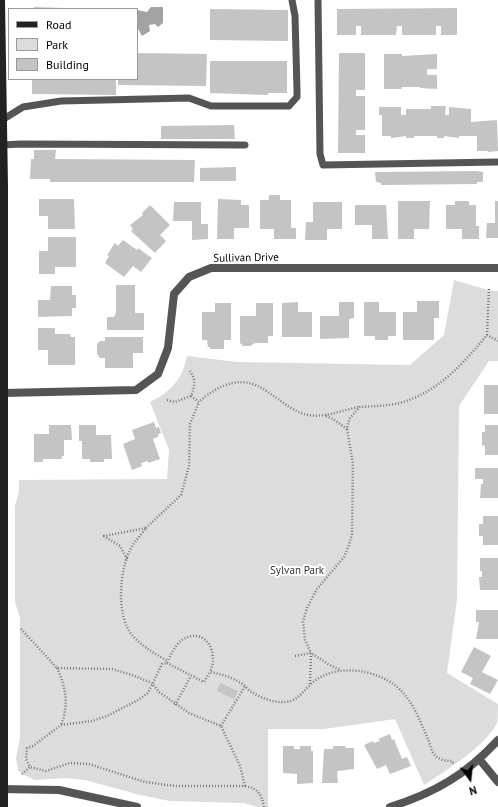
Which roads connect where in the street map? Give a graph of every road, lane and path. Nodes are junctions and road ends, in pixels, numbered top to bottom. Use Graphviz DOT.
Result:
graph roads {
  1 [pos="1,0"];
  2 [pos="292,0"];
  3 [pos="318,0"];
  4 [pos="2,120"];
  5 [pos="2,145"];
  6 [pos="245,145"];
  7 [pos="498,162"];
  8 [pos="2,186"];
  9 [pos="498,268"];
  10 [pos="489,288"];
  11 [pos="487,335"];
  12 [pos="498,341"];
  13 [pos="190,371"];
  14 [pos="4,393"];
  15 [pos="190,396"];
  16 [pos="167,400"];
  17 [pos="199,402"];
  18 [pos="2,404"];
  19 [pos="360,407"];
  20 [pos="325,416"];
  21 [pos="347,430"];
  22 [pos="146,528"];
  23 [pos="127,559"];
  24 [pos="2,565"];
  25 [pos="21,630"];
  26 [pos="311,653"];
  27 [pos="295,656"];
  28 [pos="167,662"];
  29 [pos="56,668"];
  30 [pos="341,670"];
  31 [pos="210,672"];
  32 [pos="191,676"];
  33 [pos="152,683"];
  34 [pos="310,684"];
  35 [pos="245,686"];
  36 [pos="175,704"];
  37 [pos="61,725"];
  38 [pos="221,726"];
  39 [pos="498,740"];
  40 [pos="480,760"];
  41 [pos="452,761"];
  42 [pos="30,767"];
  43 [pos="22,774"];
  44 [pos="498,782"];
  45 [pos="245,786"];
  46 [pos="2,789"];
  47 [pos="4,807"];
  48 [pos="137,807"];
  49 [pos="264,807"];
  50 [pos="390,807"];
  1 -- 4 [label="street"];
  2 -- 4 [label="lane"];
  3 -- 7 [label="lane"];
  4 -- 5 [label="street"];
  5 -- 6 [label="lane"];
  5 -- 8 [label="street"];
  8 -- 14 [label="street"];
  9 -- 14 [label="street, Sullivan Drive"];
  10 -- 11 [label="path"];
  11 -- 12 [label="path"];
  11 -- 19 [label="path"];
  13 -- 15 [label="path"];
  14 -- 18 [label="street"];
  15 -- 16 [label="path"];
  15 -- 17 [label="path"];
  17 -- 20 [label="path"];
  17 -- 22 [label="path"];
  18 -- 24 [label="street"];
  19 -- 20 [label="path"];
  19 -- 21 [label="path"];
  20 -- 21 [label="path"];
  21 -- 26 [label="path"];
  22 -- 23 [label="path"];
  22 -- 23 [label="path"];
  23 -- 28 [label="path"];
  24 -- 46 [label="street"];
  25 -- 29 [label="path"];
  26 -- 27 [label="path"];
  26 -- 30 [label="path"];
  26 -- 34 [label="path"];
  28 -- 31 [label="path"];
  28 -- 32 [label="path"];
  28 -- 33 [label="path"];
  29 -- 33 [label="path"];
  29 -- 37 [label="path"];
  30 -- 34 [label="path"];
  30 -- 41 [label="path"];
  31 -- 32 [label="path"];
  31 -- 35 [label="path"];
  32 -- 36 [label="path"];
  33 -- 36 [label="path"];
  33 -- 37 [label="path"];
  34 -- 35 [label="path"];
  35 -- 38 [label="path"];
  36 -- 38 [label="path"];
  37 -- 42 [label="path"];
  38 -- 45 [label="path"];
  39 -- 40 [label="street"];
  40 -- 44 [label="street"];
  40 -- 50 [label="street"];
  42 -- 43 [label="path"];
  42 -- 45 [label="path"];
  45 -- 49 [label="path"];
  46 -- 47 [label="street"];
  46 -- 48 [label="street"];
}
